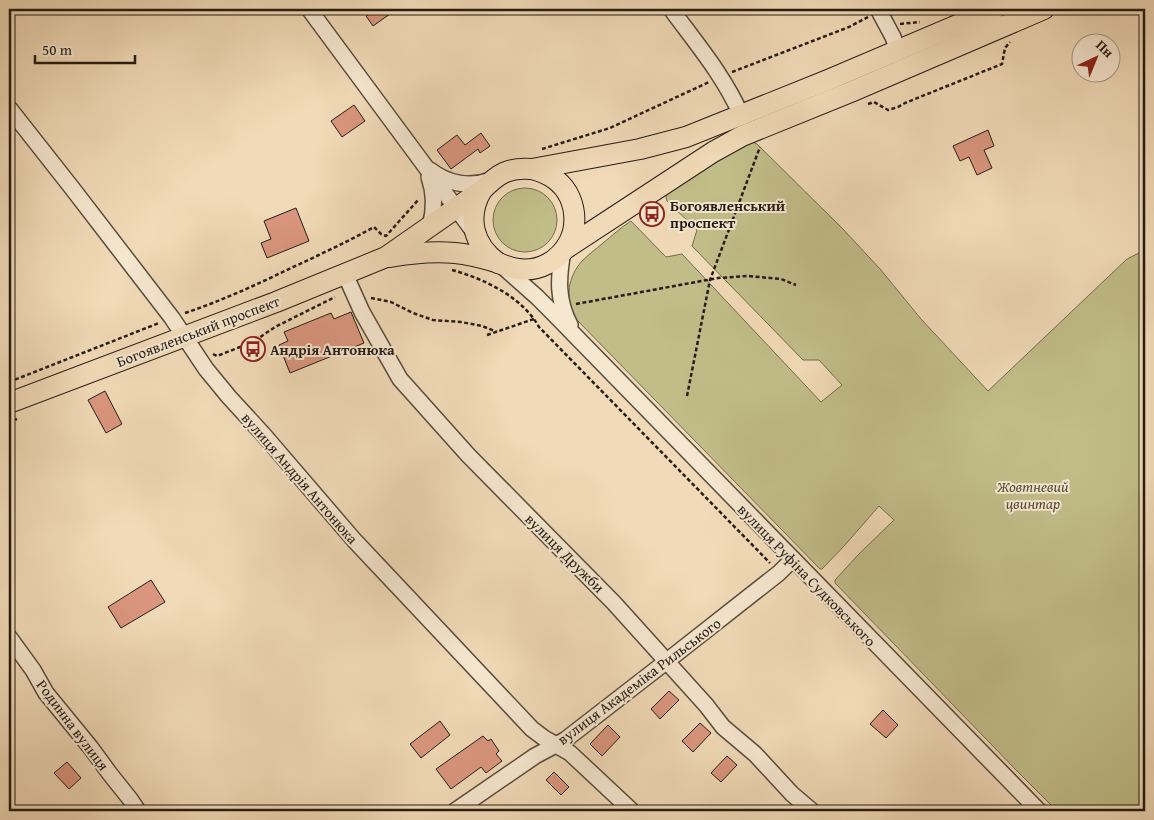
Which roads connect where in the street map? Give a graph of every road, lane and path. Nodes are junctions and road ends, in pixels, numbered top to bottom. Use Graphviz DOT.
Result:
graph roads {
  1 [pos="309,9"];
  2 [pos="671,9"];
  3 [pos="995,9"];
  4 [pos="1044,9"];
  5 [pos="879,10"];
  6 [pos="924,22"];
  7 [pos="1012,40"];
  8 [pos="898,50"];
  9 [pos="861,105"];
  10 [pos="9,108"];
  11 [pos="741,115"];
  12 [pos="761,143"];
  13 [pos="422,162"];
  14 [pos="532,169"];
  15 [pos="487,185"];
  16 [pos="455,208"];
  17 [pos="430,226"];
  18 [pos="476,236"];
  19 [pos="564,250"];
  20 [pos="386,257"];
  21 [pos="498,263"];
  22 [pos="445,268"];
  23 [pos="710,280"];
  24 [pos="349,281"];
  25 [pos="796,285"];
  26 [pos="558,311"];
  27 [pos="534,318"];
  28 [pos="497,332"];
  29 [pos="487,335"];
  30 [pos="188,344"];
  31 [pos="687,396"];
  32 [pos="13,411"];
  33 [pos="9,422"];
  34 [pos="793,559"];
  35 [pos="779,572"];
  36 [pos="9,637"];
  37 [pos="667,662"];
  38 [pos="555,744"];
  39 [pos="138,811"];
  40 [pos="455,811"];
  41 [pos="632,811"];
  42 [pos="812,811"];
  43 [pos="1038,811"];
  1 -- 13 [label="street, вулиця Руфіна Судковського"];
  2 -- 11 [label="street"];
  3 -- 8 [label="main road, Богоявленський проспект"];
  4 -- 19 [label="main road, Богоявленський проспект"];
  5 -- 6 [label="path"];
  5 -- 8 [label="street"];
  7 -- 9 [label="path"];
  8 -- 11 [label="main road, Богоявленський проспект"];
  10 -- 30 [label="street, вулиця Андрія Антонюка"];
  11 -- 14 [label="main road, Богоявленський проспект"];
  12 -- 23 [label="path"];
  13 -- 15 [label="street, вулиця Руфіна Судковського"];
  13 -- 16 [label="street, вулиця Руфіна Судковського"];
  13 -- 17 [label="street, вулиця Руфіна Судковського"];
  14 -- 15 [label="main road, Богоявленський проспект"];
  14 -- 19 [label="main road"];
  15 -- 16 [label="main road, Богоявленський проспект"];
  15 -- 18 [label="main road"];
  16 -- 17 [label="main road, Богоявленський проспект"];
  16 -- 18 [label="street, вулиця Руфіна Судковського"];
  17 -- 20 [label="main road, Богоявленський проспект"];
  18 -- 21 [label="main road, вулиця Руфіна Судковського"];
  19 -- 21 [label="main road, Богоявленський проспект"];
  19 -- 26 [label="street, вулиця Руфіна Судковського"];
  20 -- 21 [label="main road, Богоявленський проспект"];
  20 -- 24 [label="main road, Богоявленський проспект"];
  21 -- 26 [label="street, вулиця Руфіна Судковського"];
  22 -- 27 [label="path"];
  23 -- 25 [label="path"];
  23 -- 26 [label="path"];
  23 -- 31 [label="path"];
  24 -- 28 [label="path"];
  24 -- 30 [label="main road, Богоявленський проспект"];
  24 -- 30 [label="path"];
  24 -- 37 [label="street, вулиця Дружби"];
  26 -- 27 [label="path"];
  26 -- 34 [label="street, вулиця Руфіна Судковського"];
  27 -- 28 [label="path"];
  27 -- 35 [label="path"];
  28 -- 29 [label="path"];
  30 -- 32 [label="main road, Богоявленський проспект"];
  30 -- 38 [label="street, вулиця Андрія Антонюка"];
  32 -- 33 [label="path"];
  34 -- 35 [label="street, вулиця Академіка Рильського"];
  34 -- 43 [label="street, вулиця Руфіна Судковського"];
  35 -- 37 [label="street, вулиця Академіка Рильського"];
  36 -- 39 [label="street, Родинна вулиця"];
  37 -- 38 [label="street, вулиця Академіка Рильського"];
  37 -- 42 [label="street, вулиця Дружби"];
  38 -- 40 [label="street, вулиця Академіка Рильського"];
  38 -- 41 [label="street, вулиця Андрія Антонюка"];
}
